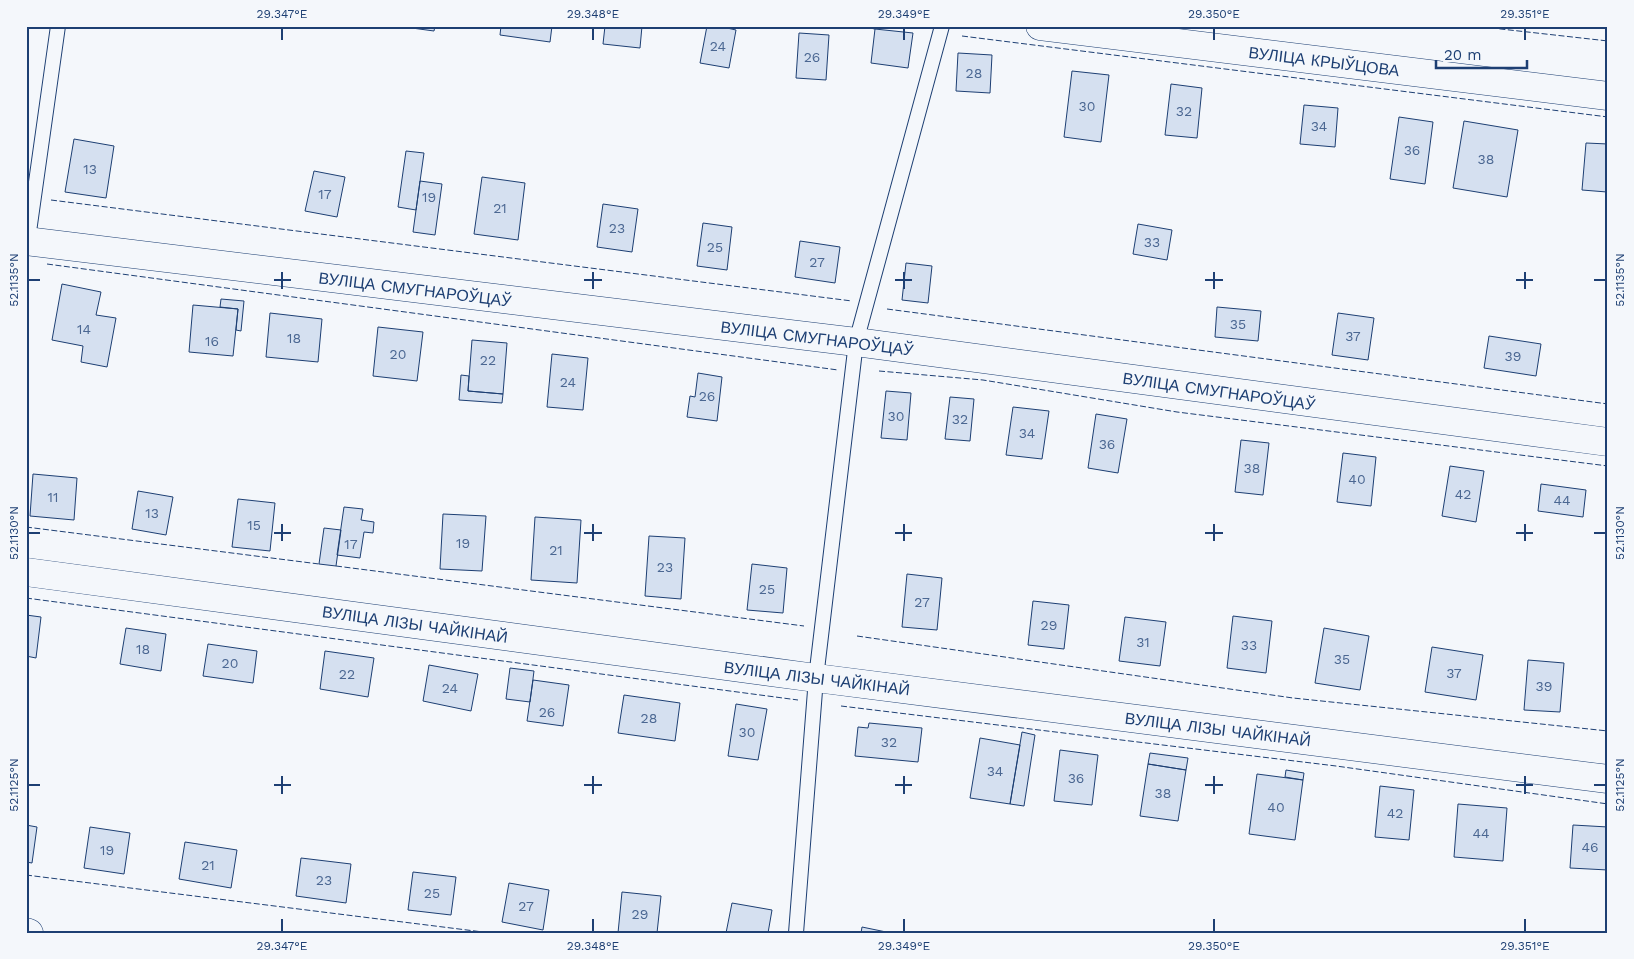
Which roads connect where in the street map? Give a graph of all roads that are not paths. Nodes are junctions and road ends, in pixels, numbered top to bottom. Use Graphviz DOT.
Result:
graph roads {
  1 [pos="58,26"];
  2 [pos="942,26"];
  3 [pos="1040,26"];
  4 [pos="1608,96"];
  5 [pos="27,245"];
  6 [pos="856,342"];
  7 [pos="1608,442"];
  8 [pos="26,572"];
  9 [pos="816,678"];
  10 [pos="1608,779"];
  11 [pos="796,933"];
  1 -- 5 [label="lane"];
  2 -- 6 [label="lane"];
  3 -- 4 [label="street, ВУЛІЦА КРЫЎЦОВА"];
  5 -- 6 [label="street, ВУЛІЦА СМУГНАРОЎЦАЎ"];
  6 -- 7 [label="street, ВУЛІЦА СМУГНАРОЎЦАЎ"];
  6 -- 9 [label="lane"];
  8 -- 9 [label="street, ВУЛІЦА ЛІЗЫ ЧАЙКІНАЙ"];
  9 -- 10 [label="street, ВУЛІЦА ЛІЗЫ ЧАЙКІНАЙ"];
  9 -- 11 [label="lane"];
}
